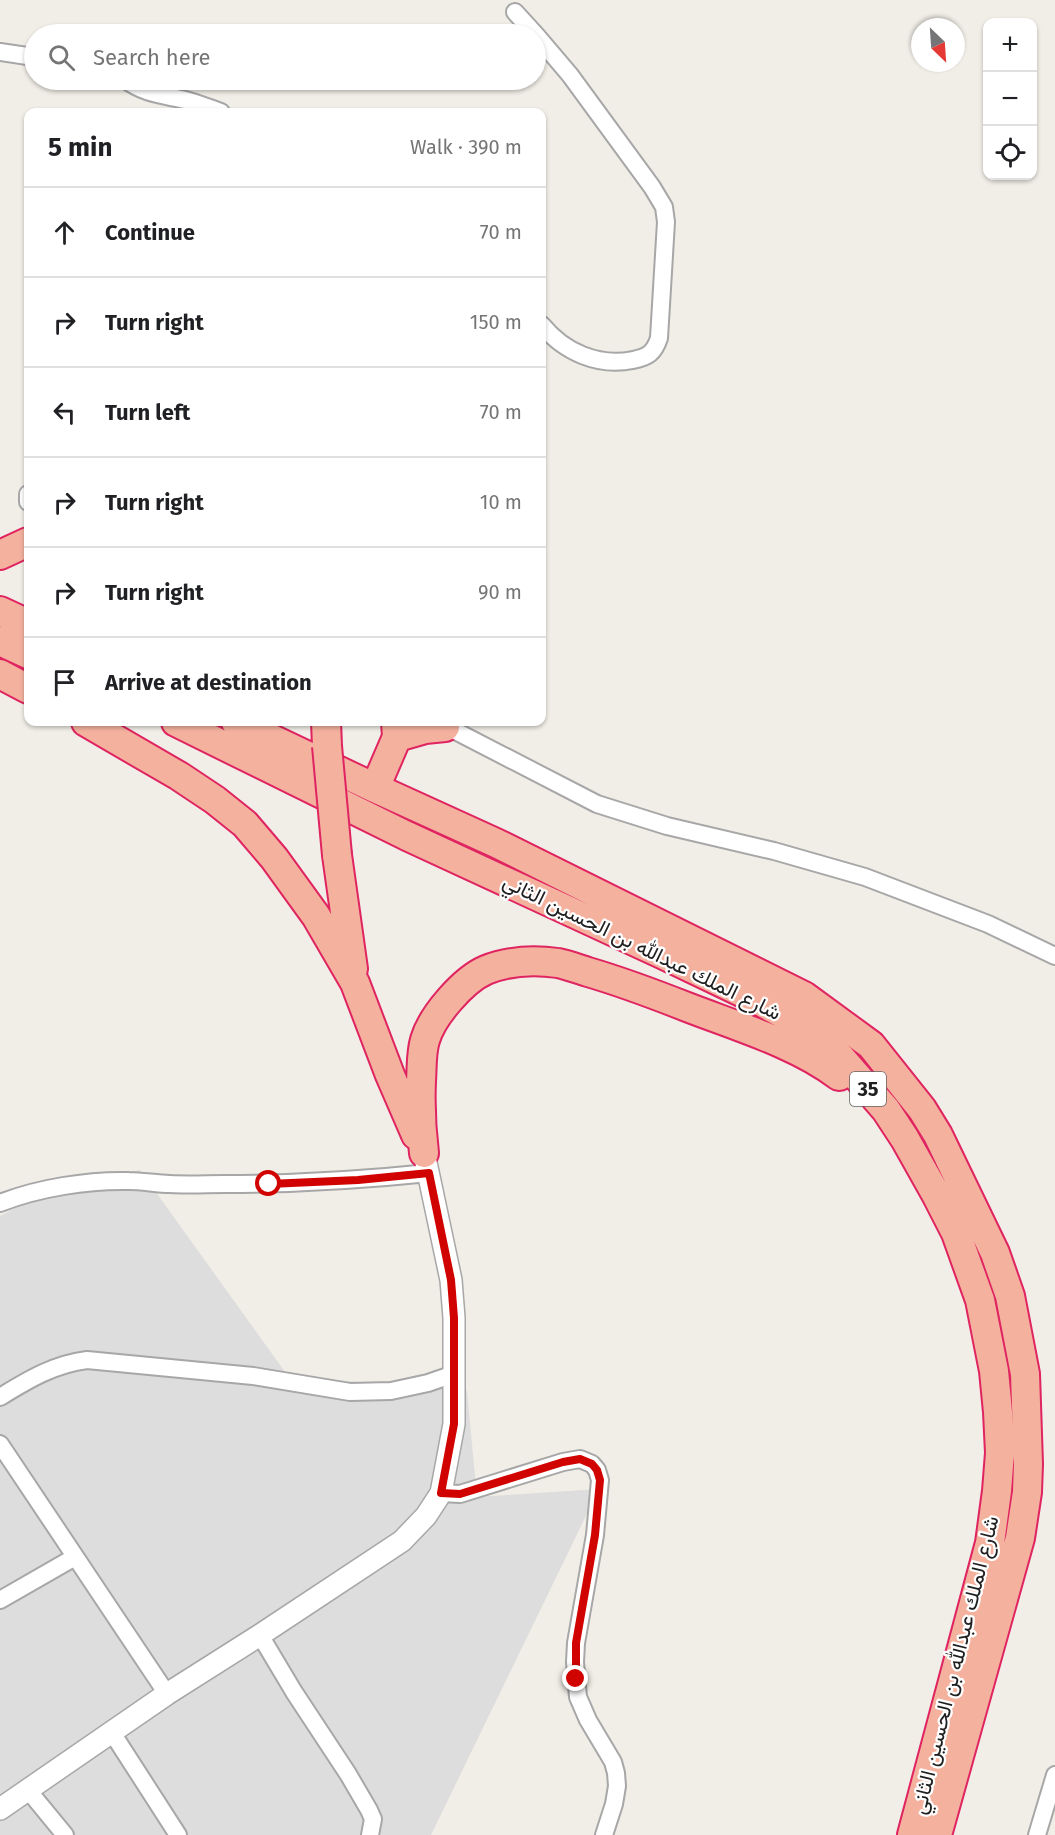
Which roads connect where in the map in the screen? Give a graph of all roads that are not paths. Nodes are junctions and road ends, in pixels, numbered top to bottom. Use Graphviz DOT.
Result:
graph roads {
  1 [pos="515,12"];
  2 [pos="525,24"];
  3 [pos="546,48"];
  4 [pos="0,52"];
  5 [pos="24,56"];
  6 [pos="142,90"];
  7 [pos="209,108"];
  8 [pos="546,330"];
  9 [pos="24,544"];
  10 [pos="0,555"];
  11 [pos="0,611"];
  12 [pos="24,622"];
  13 [pos="0,641"];
  14 [pos="24,652"];
  15 [pos="0,674"];
  16 [pos="24,687"];
  17 [pos="93,726"];
  18 [pos="184,726"];
  19 [pos="244,726"];
  20 [pos="435,726"];
  21 [pos="445,726"];
  22 [pos="396,729"];
  23 [pos="327,734"];
  24 [pos="375,788"];
  25 [pos="345,909"];
  26 [pos="316,916"];
  27 [pos="1055,956"];
  28 [pos="355,983"];
  29 [pos="886,1110"];
  30 [pos="427,1163"];
  31 [pos="0,1203"];
  32 [pos="454,1374"];
  33 [pos="0,1397"];
  34 [pos="0,1444"];
  35 [pos="441,1493"];
  36 [pos="75,1557"];
  37 [pos="0,1600"];
  38 [pos="260,1635"];
  39 [pos="167,1694"];
  40 [pos="111,1731"];
  41 [pos="1055,1775"];
  42 [pos="28,1790"];
  43 [pos="0,1809"];
  44 [pos="65,1835"];
  45 [pos="178,1835"];
  46 [pos="370,1835"];
  47 [pos="603,1835"];
  48 [pos="912,1835"];
  49 [pos="937,1835"];
  50 [pos="1037,1835"];
  1 -- 2 [label="street"];
  3 -- 8 [label="street"];
  4 -- 5 [label="street"];
  6 -- 7 [label="street"];
  9 -- 10 [label="highway"];
  11 -- 12 [label="highway"];
  13 -- 14 [label="highway"];
  15 -- 16 [label="highway"];
  17 -- 26 [label="highway"];
  18 -- 29 [label="highway, شارع الملك عبدالله بن الحسين الثاني / 35"];
  19 -- 24 [label="highway, شارع الملك عبدالله بن الحسين الثاني / 35"];
  20 -- 22 [label="highway"];
  21 -- 27 [label="street"];
  22 -- 24 [label="highway"];
  23 -- 25 [label="highway, bridge"];
  24 -- 49 [label="highway, شارع الملك عبدالله بن الحسين الثاني / 35"];
  25 -- 26 [label="highway"];
  25 -- 28 [label="highway"];
  26 -- 28 [label="highway"];
  28 -- 30 [label="highway"];
  29 -- 30 [label="highway"];
  29 -- 48 [label="highway, شارع الملك عبدالله بن الحسين الثاني / 35"];
  30 -- 31 [label="street"];
  30 -- 32 [label="street"];
  32 -- 33 [label="street"];
  32 -- 35 [label="street"];
  34 -- 36 [label="street"];
  35 -- 38 [label="street"];
  35 -- 47 [label="street"];
  36 -- 37 [label="street"];
  36 -- 39 [label="street"];
  38 -- 39 [label="street"];
  38 -- 46 [label="street"];
  39 -- 40 [label="street"];
  40 -- 42 [label="street"];
  40 -- 45 [label="street"];
  41 -- 50 [label="street"];
  42 -- 43 [label="street"];
  42 -- 44 [label="street"];
}
